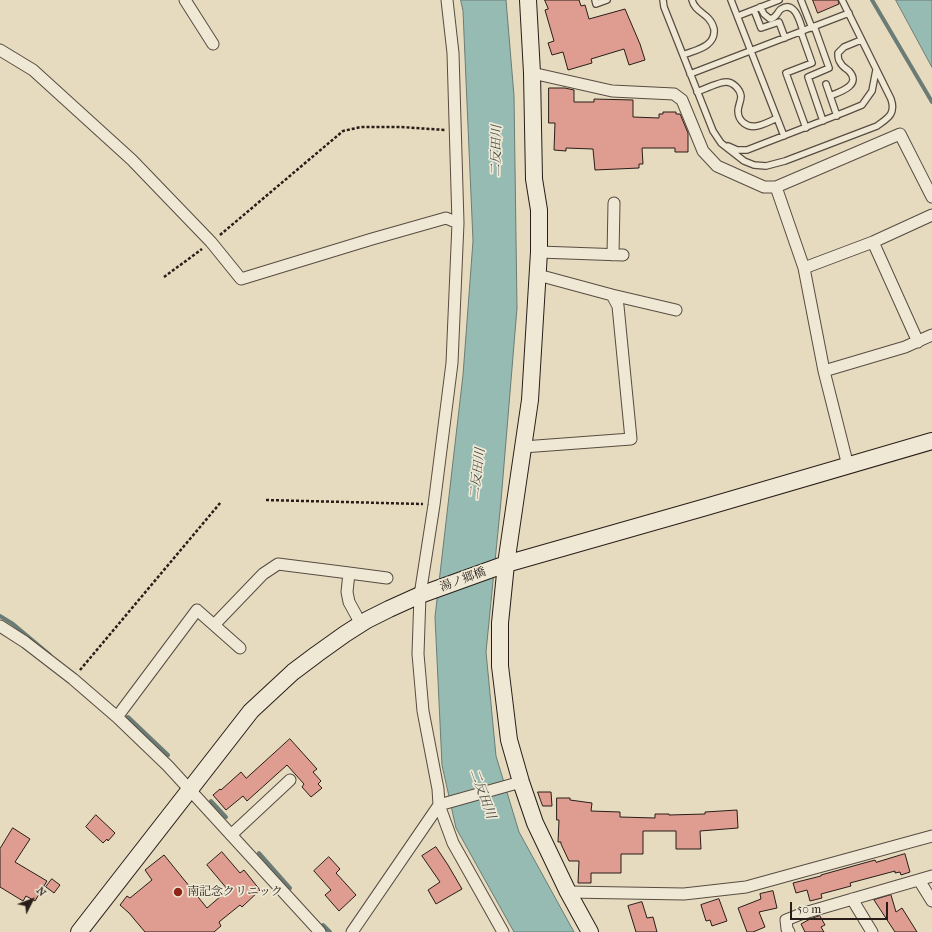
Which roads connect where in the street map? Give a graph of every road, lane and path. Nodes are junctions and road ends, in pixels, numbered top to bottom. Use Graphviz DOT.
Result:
graph roads {
  1 [pos="185,0"];
  2 [pos="447,0"];
  3 [pos="528,0"];
  4 [pos="595,0"];
  5 [pos="607,0"];
  6 [pos="663,0"];
  7 [pos="692,0"];
  8 [pos="731,0"];
  9 [pos="778,0"];
  10 [pos="801,0"];
  11 [pos="842,0"];
  12 [pos="757,9"];
  13 [pos="848,13"];
  14 [pos="738,16"];
  15 [pos="813,27"];
  16 [pos="802,31"];
  17 [pos="785,38"];
  18 [pos="861,40"];
  19 [pos="213,44"];
  20 [pos="0,50"];
  21 [pos="751,51"];
  22 [pos="683,55"];
  23 [pos="876,70"];
  24 [pos="532,73"];
  25 [pos="690,74"];
  26 [pos="826,84"];
  27 [pos="697,92"];
  28 [pos="830,96"];
  29 [pos="837,116"];
  30 [pos="777,118"];
  31 [pos="823,121"];
  32 [pos="806,128"];
  33 [pos="455,131"];
  34 [pos="784,136"];
  35 [pos="721,143"];
  36 [pos="776,187"];
  37 [pos="932,197"];
  38 [pos="614,203"];
  39 [pos="932,215"];
  40 [pos="458,223"];
  41 [pos="211,242"];
  42 [pos="874,242"];
  43 [pos="539,252"];
  44 [pos="804,268"];
  45 [pos="538,275"];
  46 [pos="164,277"];
  47 [pos="612,295"];
  48 [pos="676,310"];
  49 [pos="932,335"];
  50 [pos="918,342"];
  51 [pos="824,371"];
  52 [pos="932,441"];
  53 [pos="523,446"];
  54 [pos="848,466"];
  55 [pos="266,500"];
  56 [pos="221,502"];
  57 [pos="434,505"];
  58 [pos="506,564"];
  59 [pos="349,573"];
  60 [pos="387,578"];
  61 [pos="420,595"];
  62 [pos="361,624"];
  63 [pos="214,625"];
  64 [pos="0,626"];
  65 [pos="240,648"];
  66 [pos="73,679"];
  67 [pos="117,717"];
  68 [pos="290,780"];
  69 [pos="521,782"];
  70 [pos="189,790"];
  71 [pos="439,805"];
  72 [pos="231,835"];
  73 [pos="932,836"];
  74 [pos="932,876"];
  75 [pos="919,880"];
  76 [pos="568,892"];
  77 [pos="852,899"];
  78 [pos="932,901"];
  79 [pos="79,932"];
  80 [pos="320,932"];
  81 [pos="352,932"];
  82 [pos="503,932"];
  83 [pos="590,932"];
  84 [pos="789,932"];
  85 [pos="872,932"];
  1 -- 19 [label="street"];
  2 -- 33 [label="street"];
  3 -- 24 [label="street"];
  4 -- 5 [label="lane"];
  6 -- 22 [label="lane"];
  7 -- 22 [label="lane"];
  8 -- 14 [label="lane"];
  9 -- 12 [label="lane"];
  10 -- 15 [label="lane"];
  11 -- 13 [label="lane"];
  12 -- 14 [label="lane"];
  12 -- 16 [label="lane"];
  12 -- 17 [label="lane"];
  13 -- 15 [label="lane"];
  13 -- 18 [label="lane"];
  14 -- 21 [label="lane"];
  15 -- 16 [label="lane"];
  15 -- 31 [label="lane"];
  16 -- 17 [label="lane"];
  16 -- 32 [label="lane"];
  17 -- 21 [label="lane"];
  18 -- 23 [label="lane"];
  18 -- 28 [label="lane"];
  20 -- 41 [label="street"];
  21 -- 25 [label="lane"];
  21 -- 30 [label="lane"];
  22 -- 25 [label="lane"];
  23 -- 29 [label="lane"];
  23 -- 35 [label="lane"];
  24 -- 36 [label="street"];
  24 -- 43 [label="street"];
  25 -- 27 [label="lane"];
  26 -- 28 [label="lane"];
  27 -- 30 [label="lane"];
  27 -- 35 [label="lane"];
  28 -- 29 [label="lane"];
  29 -- 31 [label="lane"];
  30 -- 34 [label="lane"];
  31 -- 32 [label="lane"];
  32 -- 34 [label="lane"];
  33 -- 40 [label="street"];
  33 -- 41 [label="path"];
  34 -- 35 [label="lane"];
  36 -- 37 [label="street"];
  36 -- 44 [label="street"];
  38 -- 43 [label="street"];
  39 -- 42 [label="street"];
  40 -- 41 [label="street"];
  40 -- 57 [label="street"];
  41 -- 46 [label="path"];
  42 -- 44 [label="street"];
  42 -- 50 [label="street"];
  43 -- 45 [label="street"];
  44 -- 51 [label="street"];
  45 -- 47 [label="street"];
  45 -- 53 [label="street"];
  47 -- 48 [label="street"];
  47 -- 53 [label="street"];
  49 -- 50 [label="street"];
  50 -- 51 [label="street"];
  51 -- 54 [label="street"];
  52 -- 54 [label="street, 湯ノ郷橋"];
  53 -- 58 [label="street"];
  54 -- 58 [label="street, 湯ノ郷橋"];
  55 -- 57 [label="path"];
  56 -- 66 [label="path"];
  57 -- 61 [label="street"];
  58 -- 61 [label="street, 湯ノ郷橋"];
  58 -- 69 [label="street"];
  59 -- 60 [label="street"];
  59 -- 62 [label="street"];
  59 -- 63 [label="street"];
  61 -- 62 [label="street, 湯ノ郷橋"];
  61 -- 71 [label="street"];
  62 -- 70 [label="street, 湯ノ郷橋"];
  63 -- 65 [label="street"];
  63 -- 67 [label="street"];
  64 -- 66 [label="street"];
  66 -- 67 [label="street"];
  67 -- 70 [label="street"];
  68 -- 72 [label="street"];
  69 -- 71 [label="street"];
  69 -- 76 [label="street"];
  70 -- 72 [label="street"];
  70 -- 79 [label="street, 湯ノ郷橋"];
  71 -- 81 [label="street"];
  71 -- 82 [label="street"];
  72 -- 80 [label="street"];
  73 -- 76 [label="street"];
  74 -- 75 [label="street"];
  75 -- 77 [label="street"];
  75 -- 78 [label="street"];
  76 -- 83 [label="street"];
  77 -- 84 [label="street"];
  77 -- 85 [label="street"];
}
